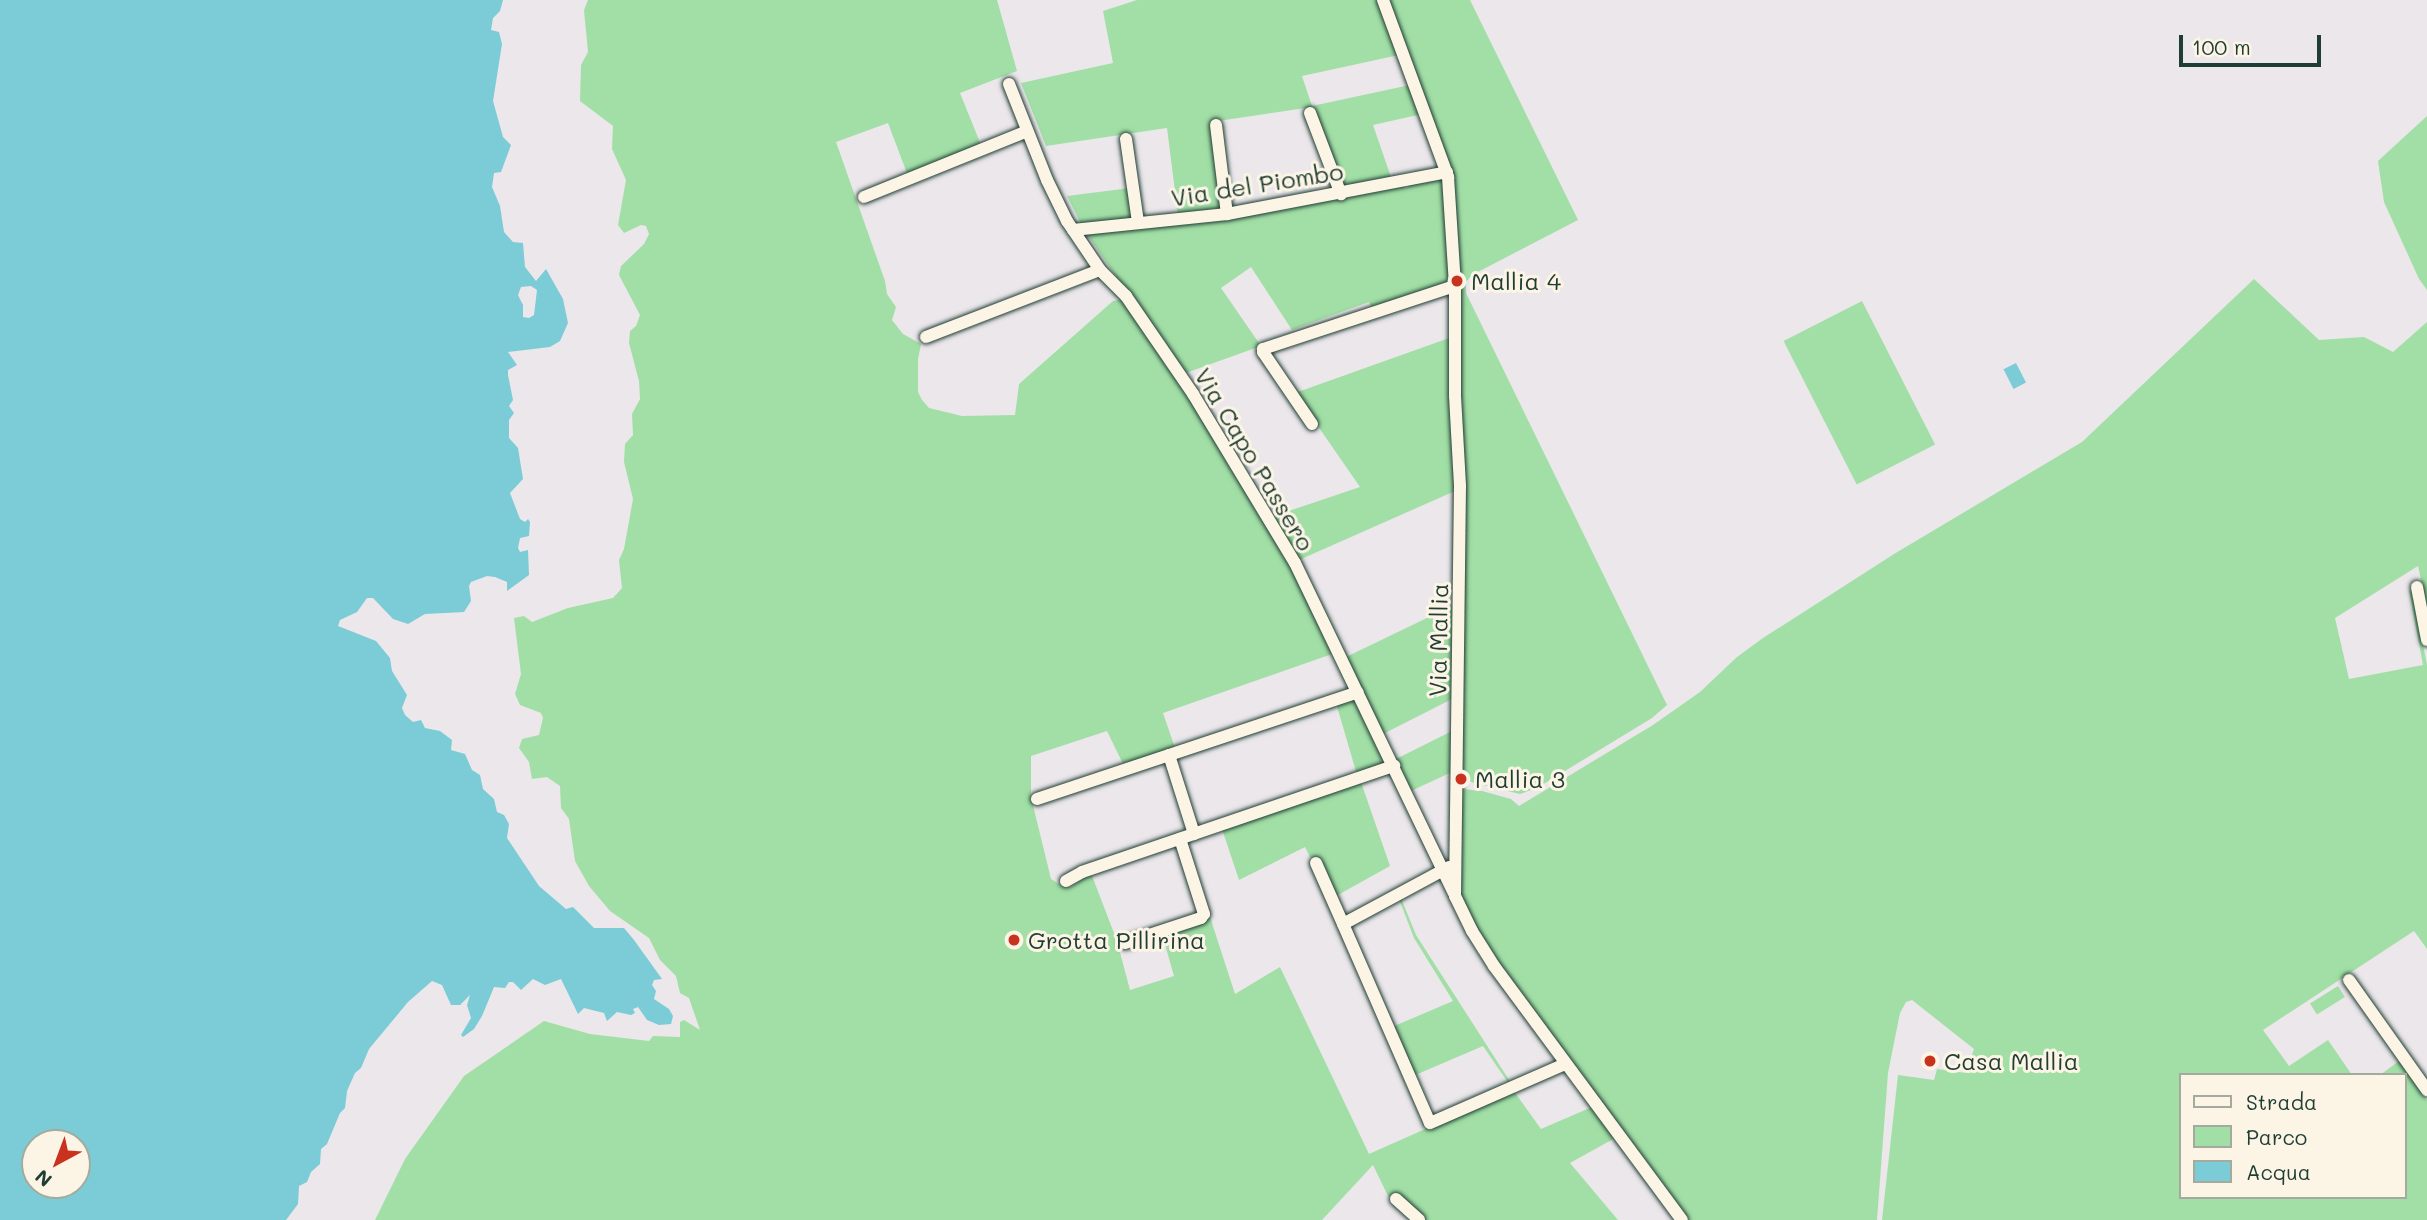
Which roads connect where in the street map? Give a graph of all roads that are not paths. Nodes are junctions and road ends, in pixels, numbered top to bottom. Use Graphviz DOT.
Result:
graph roads {
  1 [pos="1383,0"];
  2 [pos="1009,84"];
  3 [pos="1310,113"];
  4 [pos="1216,125"];
  5 [pos="1027,131"];
  6 [pos="1126,139"];
  7 [pos="1447,173"];
  8 [pos="1341,194"];
  9 [pos="864,197"];
  10 [pos="1227,214"];
  11 [pos="1138,222"];
  12 [pos="1073,230"];
  13 [pos="1100,270"];
  14 [pos="1455,286"];
  15 [pos="926,337"];
  16 [pos="1312,424"];
  17 [pos="2417,587"];
  18 [pos="2427,639"];
  19 [pos="1358,692"];
  20 [pos="1169,755"];
  21 [pos="1394,766"];
  22 [pos="1037,799"];
  23 [pos="1194,834"];
  24 [pos="1180,839"];
  25 [pos="1316,863"];
  26 [pos="1456,863"];
  27 [pos="1442,871"];
  28 [pos="1066,881"];
  29 [pos="1455,895"];
  30 [pos="1343,924"];
  31 [pos="1125,943"];
  32 [pos="2349,980"];
  33 [pos="1565,1064"];
  34 [pos="2427,1090"];
  35 [pos="1396,1199"];
  36 [pos="1419,1220"];
  37 [pos="1682,1220"];
  1 -- 7 [label="street, Via Mallia"];
  2 -- 5 [label="street, Via Capo Passero"];
  3 -- 8 [label="street"];
  4 -- 10 [label="street"];
  5 -- 9 [label="street"];
  5 -- 12 [label="street, Via Capo Passero"];
  6 -- 11 [label="street"];
  7 -- 8 [label="street, Via del Piombo"];
  7 -- 14 [label="street, Via Mallia"];
  8 -- 10 [label="street, Via del Piombo"];
  10 -- 11 [label="street, Via del Piombo"];
  11 -- 12 [label="street, Via del Piombo"];
  12 -- 13 [label="street, Via Capo Passero"];
  13 -- 15 [label="street"];
  13 -- 19 [label="street, Via Capo Passero"];
  14 -- 16 [label="street"];
  14 -- 26 [label="street, Via Mallia"];
  17 -- 18 [label="street"];
  19 -- 20 [label="street"];
  19 -- 21 [label="street, Via Capo Passero"];
  20 -- 22 [label="street"];
  20 -- 23 [label="street"];
  21 -- 23 [label="street"];
  21 -- 27 [label="street, Via Capo Passero"];
  23 -- 24 [label="street"];
  24 -- 28 [label="street"];
  24 -- 31 [label="street"];
  25 -- 30 [label="street"];
  26 -- 27 [label="street"];
  26 -- 29 [label="street, Via Mallia"];
  27 -- 29 [label="street, Via Capo Passero"];
  27 -- 30 [label="street"];
  29 -- 33 [label="street, Via Mallia"];
  30 -- 33 [label="street"];
  32 -- 34 [label="street"];
  33 -- 37 [label="street, Via Mallia"];
  35 -- 36 [label="street"];
}
